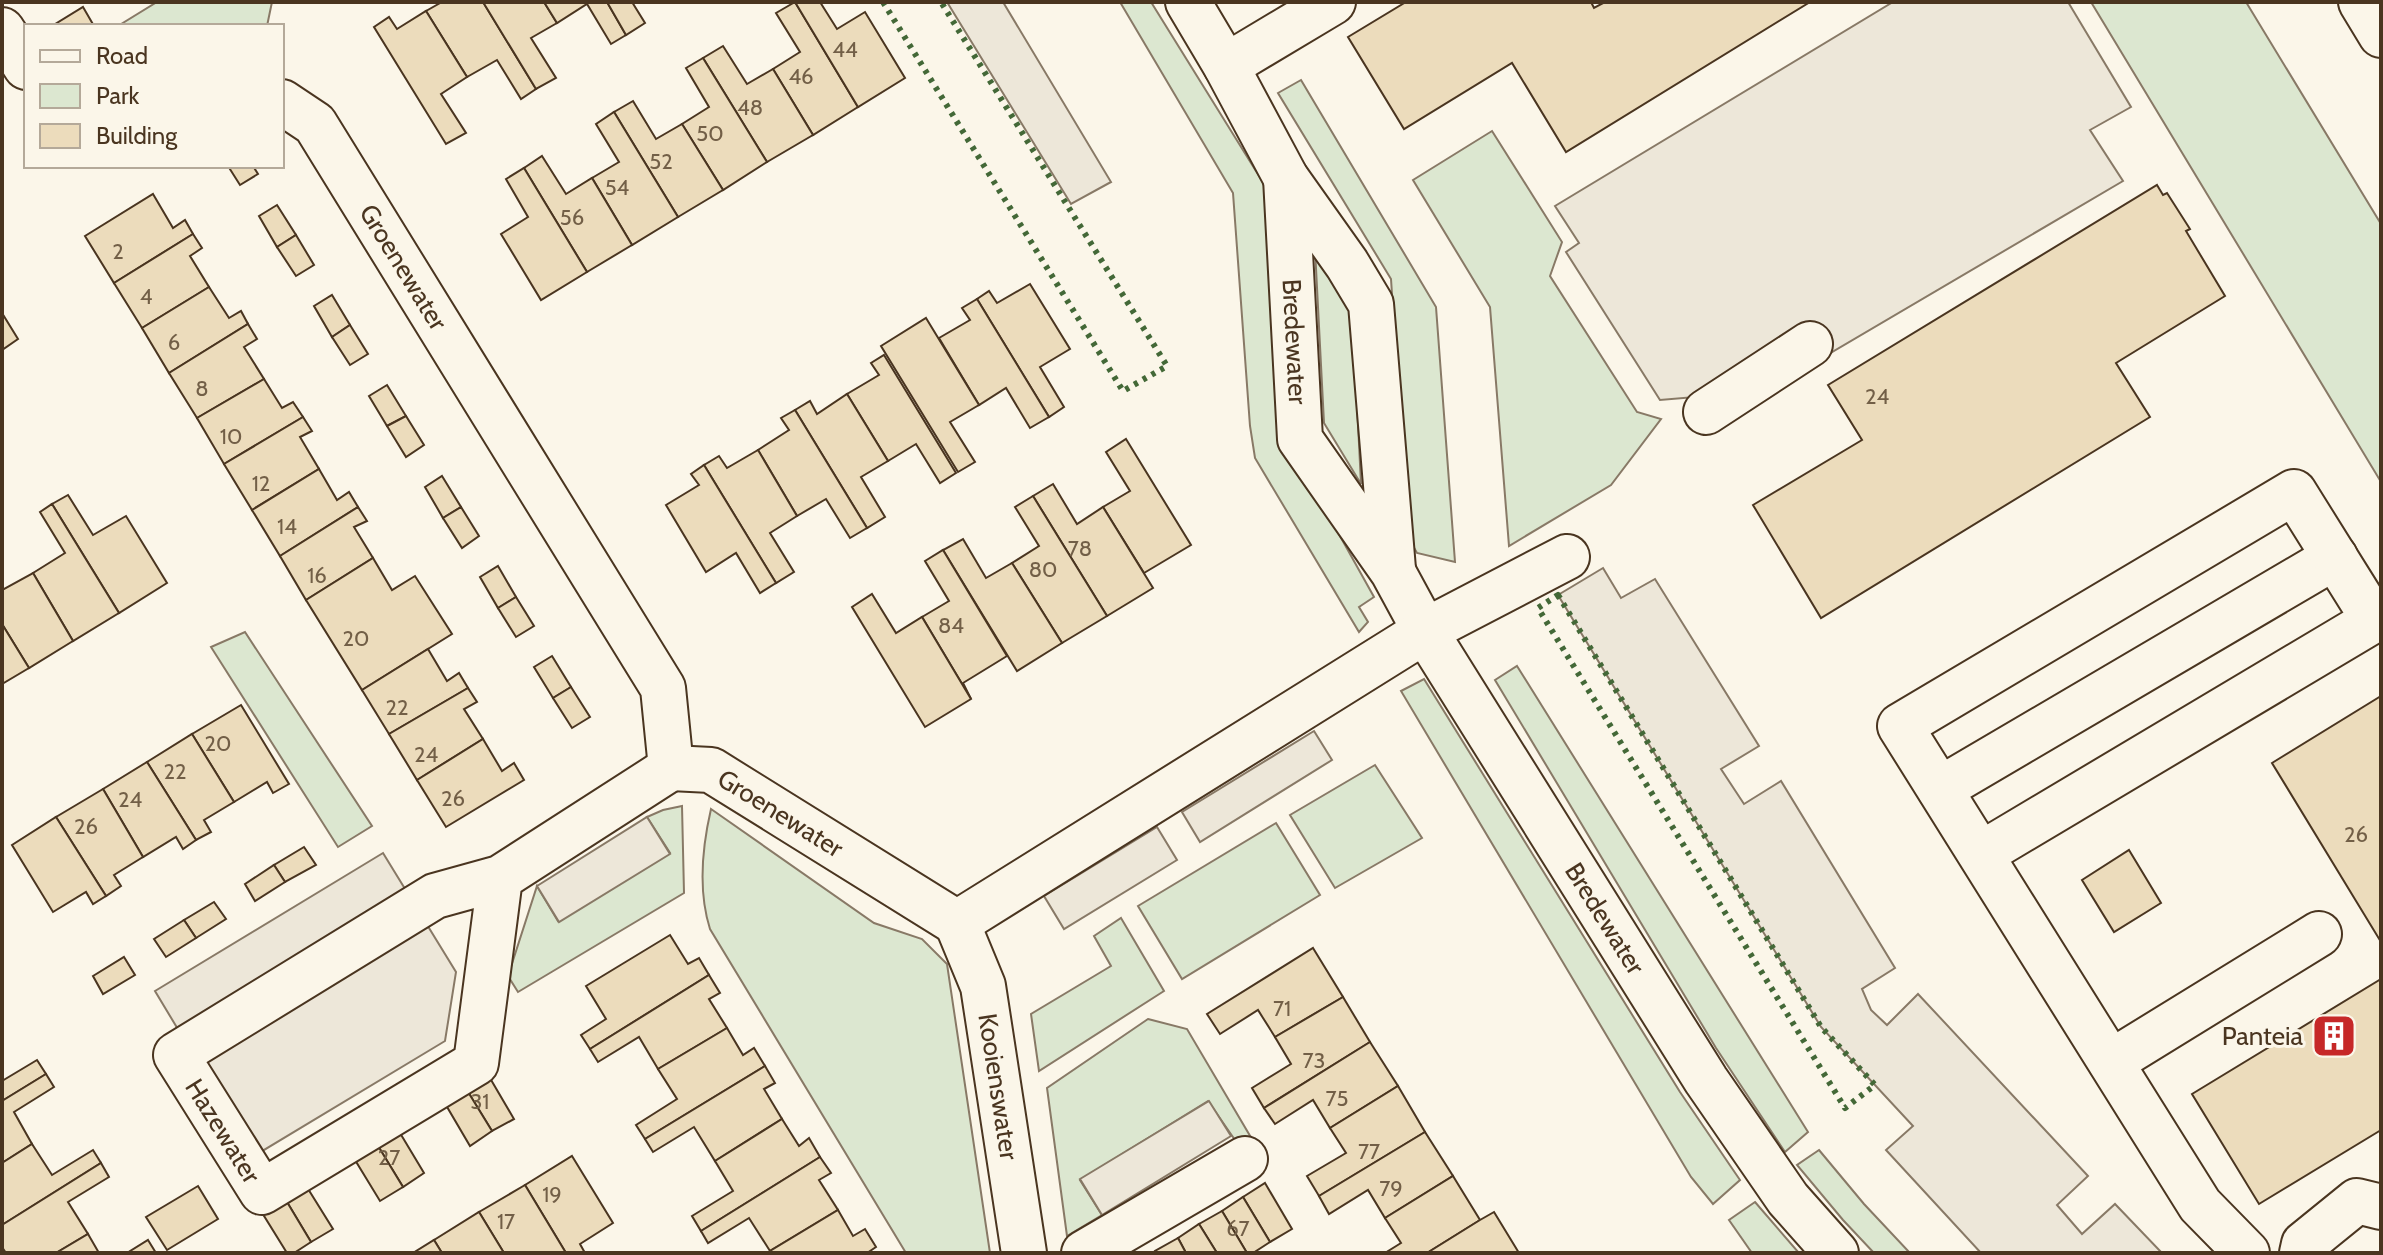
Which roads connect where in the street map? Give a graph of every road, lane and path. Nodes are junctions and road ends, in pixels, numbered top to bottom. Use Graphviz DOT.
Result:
graph roads {
  1 [pos="1188,2"];
  2 [pos="1333,2"];
  3 [pos="2361,2"];
  4 [pos="2,30"];
  5 [pos="2381,35"];
  6 [pos="1226,66"];
  7 [pos="24,67"];
  8 [pos="24,72"];
  9 [pos="2,88"];
  10 [pos="284,103"];
  11 [pos="1286,178"];
  12 [pos="1810,344"];
  13 [pos="1706,412"];
  14 [pos="1567,557"];
  15 [pos="2335,557"];
  16 [pos="1393,572"];
  17 [pos="1425,631"];
  18 [pos="671,768"];
  19 [pos="1940,789"];
  20 [pos="1981,854"];
  21 [pos="500,878"];
  22 [pos="957,923"];
  23 [pos="2319,934"];
  24 [pos="2111,1062"];
  25 [pos="1245,1159"];
  26 [pos="2381,1207"];
  27 [pos="1024,1253"];
  28 [pos="1084,1253"];
  29 [pos="1836,1253"];
  30 [pos="2247,1253"];
  31 [pos="2302,1253"];
  1 -- 6 [label="street, Bredewater"];
  2 -- 6 [label="street"];
  3 -- 5 [label="street"];
  4 -- 7 [label="street"];
  6 -- 11 [label="street, Bredewater"];
  8 -- 9 [label="street"];
  10 -- 18 [label="street, Groenewater"];
  11 -- 16 [label="street, Bredewater"];
  11 -- 16 [label="street, Bredewater"];
  12 -- 13 [label="street"];
  14 -- 17 [label="street"];
  15 -- 19 [label="street"];
  15 -- 19 [label="street"];
  15 -- 20 [label="street"];
  16 -- 17 [label="street, Bredewater"];
  17 -- 22 [label="street"];
  17 -- 29 [label="street, Bredewater"];
  18 -- 21 [label="street, Hazewater"];
  18 -- 22 [label="street, Groenewater"];
  19 -- 20 [label="street"];
  20 -- 24 [label="street"];
  21 -- 21 [label="street, Hazewater"];
  22 -- 27 [label="street, Kooienswater"];
  23 -- 24 [label="street"];
  24 -- 30 [label="street"];
  25 -- 28 [label="street"];
  26 -- 31 [label="street"];
}
